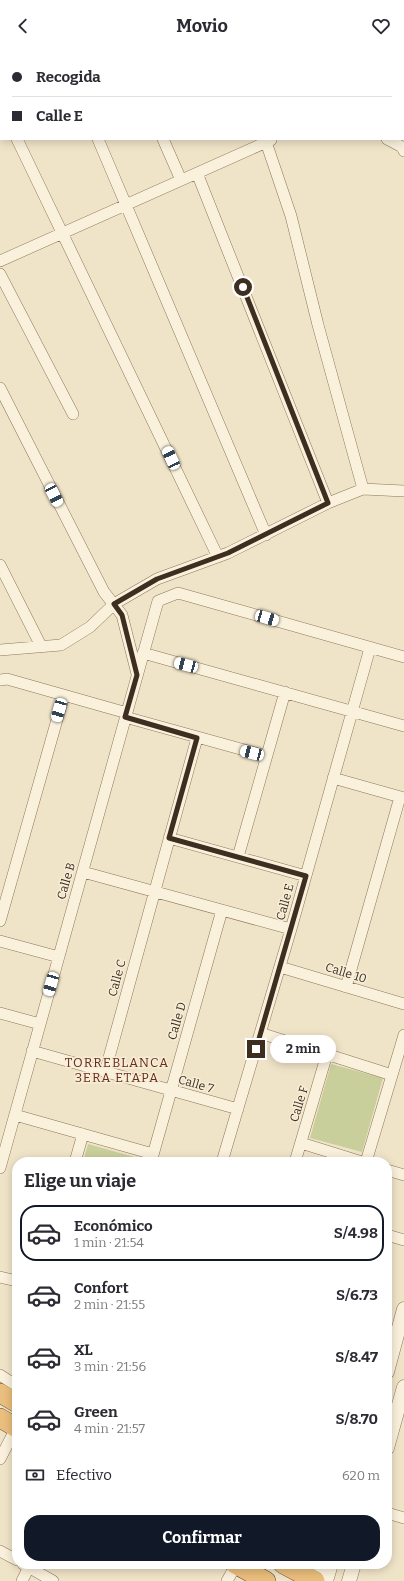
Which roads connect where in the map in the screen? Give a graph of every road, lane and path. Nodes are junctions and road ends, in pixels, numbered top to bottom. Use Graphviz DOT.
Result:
graph roads {
  1 [pos="17,140"];
  2 [pos="98,140"];
  3 [pos="163,140"];
  4 [pos="392,140"];
  5 [pos="269,141"];
  6 [pos="404,151"];
  7 [pos="198,173"];
  8 [pos="181,180"];
  9 [pos="126,205"];
  10 [pos="63,233"];
  11 [pos="0,261"];
  12 [pos="0,274"];
  13 [pos="0,388"];
  14 [pos="73,414"];
  15 [pos="363,489"];
  16 [pos="404,491"];
  17 [pos="328,503"];
  18 [pos="266,535"];
  19 [pos="218,556"];
  20 [pos="0,565"];
  21 [pos="114,604"];
  22 [pos="41,646"];
  23 [pos="370,648"];
  24 [pos="0,650"];
  25 [pos="143,653"];
  26 [pos="404,657"];
  27 [pos="137,675"];
  28 [pos="0,680"];
  29 [pos="285,692"];
  30 [pos="64,695"];
  31 [pos="352,711"];
  32 [pos="126,715"];
  33 [pos="404,726"];
  34 [pos="197,738"];
  35 [pos="266,756"];
  36 [pos="333,778"];
  37 [pos="402,797"];
  38 [pos="169,838"];
  39 [pos="238,857"];
  40 [pos="82,872"];
  41 [pos="306,876"];
  42 [pos="154,891"];
  43 [pos="222,910"];
  44 [pos="0,921"];
  45 [pos="291,929"];
  46 [pos="0,941"];
  47 [pos="59,957"];
  48 [pos="280,967"];
  49 [pos="346,987"];
  50 [pos="404,1004"];
  51 [pos="0,1012"];
  52 [pos="40,1024"];
  53 [pos="260,1033"];
  54 [pos="404,1035"];
  55 [pos="32,1051"];
  56 [pos="327,1054"];
  57 [pos="104,1072"];
  58 [pos="392,1075"];
  59 [pos="171,1090"];
  60 [pos="238,1109"];
  61 [pos="15,1115"];
  62 [pos="83,1134"];
  63 [pos="301,1144"];
  64 [pos="76,1157"];
  65 [pos="149,1157"];
  66 [pos="152,1157"];
  67 [pos="224,1157"];
  68 [pos="297,1157"];
  69 [pos="345,1157"];
  70 [pos="367,1157"];
  71 [pos="0,1168"];
  72 [pos="392,1171"];
  73 [pos="404,1175"];
  74 [pos="392,1236"];
  75 [pos="404,1240"];
  76 [pos="0,1277"];
  77 [pos="12,1280"];
  78 [pos="404,1310"];
  79 [pos="392,1354"];
  80 [pos="0,1376"];
  81 [pos="12,1383"];
  82 [pos="404,1387"];
  83 [pos="0,1393"];
  84 [pos="12,1400"];
  85 [pos="0,1418"];
  86 [pos="12,1425"];
  87 [pos="392,1430"];
  88 [pos="12,1437"];
  89 [pos="0,1459"];
  90 [pos="392,1514"];
  91 [pos="404,1518"];
  92 [pos="0,1551"];
  93 [pos="12,1557"];
  94 [pos="25,1569"];
  95 [pos="31,1569"];
  96 [pos="304,1569"];
  97 [pos="353,1569"];
  98 [pos="233,1570"];
  99 [pos="325,1574"];
  100 [pos="22,1581"];
  101 [pos="53,1581"];
  102 [pos="266,1581"];
  103 [pos="350,1581"];
  1 -- 10 [label="street"];
  2 -- 9 [label="street"];
  3 -- 8 [label="street"];
  4 -- 6 [label="street"];
  5 -- 7 [label="street"];
  5 -- 15 [label="street"];
  7 -- 8 [label="street"];
  7 -- 17 [label="street"];
  8 -- 9 [label="street"];
  9 -- 10 [label="street"];
  9 -- 18 [label="street"];
  10 -- 11 [label="street"];
  10 -- 19 [label="street"];
  12 -- 14 [label="street"];
  13 -- 21 [label="street"];
  15 -- 16 [label="street"];
  15 -- 17 [label="street"];
  17 -- 18 [label="street"];
  18 -- 19 [label="street"];
  19 -- 21 [label="street"];
  20 -- 22 [label="street"];
  21 -- 22 [label="street"];
  21 -- 27 [label="street"];
  22 -- 24 [label="street"];
  23 -- 25 [label="street, Calle B"];
  23 -- 26 [label="street"];
  23 -- 31 [label="street, Calle E"];
  25 -- 27 [label="street, Calle B"];
  25 -- 29 [label="street"];
  27 -- 32 [label="street, Calle B"];
  28 -- 30 [label="street"];
  29 -- 31 [label="street"];
  29 -- 35 [label="street"];
  30 -- 32 [label="street"];
  30 -- 44 [label="street"];
  31 -- 33 [label="street"];
  31 -- 36 [label="street, Calle E"];
  32 -- 34 [label="street"];
  32 -- 40 [label="street, Calle B"];
  34 -- 35 [label="street"];
  34 -- 38 [label="street, Calle C"];
  35 -- 39 [label="street"];
  36 -- 37 [label="street"];
  36 -- 41 [label="street, Calle E"];
  37 -- 49 [label="street"];
  38 -- 39 [label="street"];
  38 -- 42 [label="street, Calle C"];
  39 -- 41 [label="street"];
  40 -- 42 [label="street"];
  40 -- 47 [label="street, Calle B"];
  41 -- 45 [label="street, Calle E"];
  42 -- 43 [label="street"];
  42 -- 57 [label="street, Calle C"];
  43 -- 45 [label="street"];
  43 -- 59 [label="street, Calle D"];
  45 -- 48 [label="street, Calle E"];
  46 -- 47 [label="street"];
  47 -- 52 [label="street, Calle B"];
  48 -- 49 [label="street, Calle 10"];
  48 -- 53 [label="street, Calle E"];
  49 -- 50 [label="street, Calle 10"];
  51 -- 52 [label="street"];
  52 -- 55 [label="street, Calle B"];
  53 -- 56 [label="street"];
  53 -- 60 [label="street, Calle E"];
  54 -- 58 [label="street"];
  55 -- 57 [label="street, Calle 7"];
  55 -- 61 [label="street, Calle B"];
  56 -- 58 [label="street"];
  56 -- 63 [label="street, Calle F"];
  57 -- 59 [label="street, Calle 7"];
  58 -- 70 [label="street"];
  59 -- 60 [label="street, Calle 7"];
  59 -- 66 [label="street, Calle D"];
  60 -- 67 [label="street, Calle E"];
  61 -- 62 [label="street"];
  61 -- 71 [label="street, Calle B"];
  62 -- 64 [label="street"];
  62 -- 65 [label="street"];
  63 -- 68 [label="street, Calle F"];
  63 -- 69 [label="street"];
  72 -- 73 [label="street"];
  74 -- 75 [label="street"];
  76 -- 77 [label="street"];
  78 -- 79 [label="street"];
  80 -- 81 [label="street"];
  82 -- 87 [label="street"];
  83 -- 84 [label="highway"];
  85 -- 86 [label="highway"];
  88 -- 89 [label="street"];
  90 -- 91 [label="street"];
  92 -- 93 [label="street"];
  94 -- 100 [label="street"];
  95 -- 101 [label="street"];
  96 -- 99 [label="highway"];
  97 -- 103 [label="street"];
  98 -- 102 [label="highway"];
}
